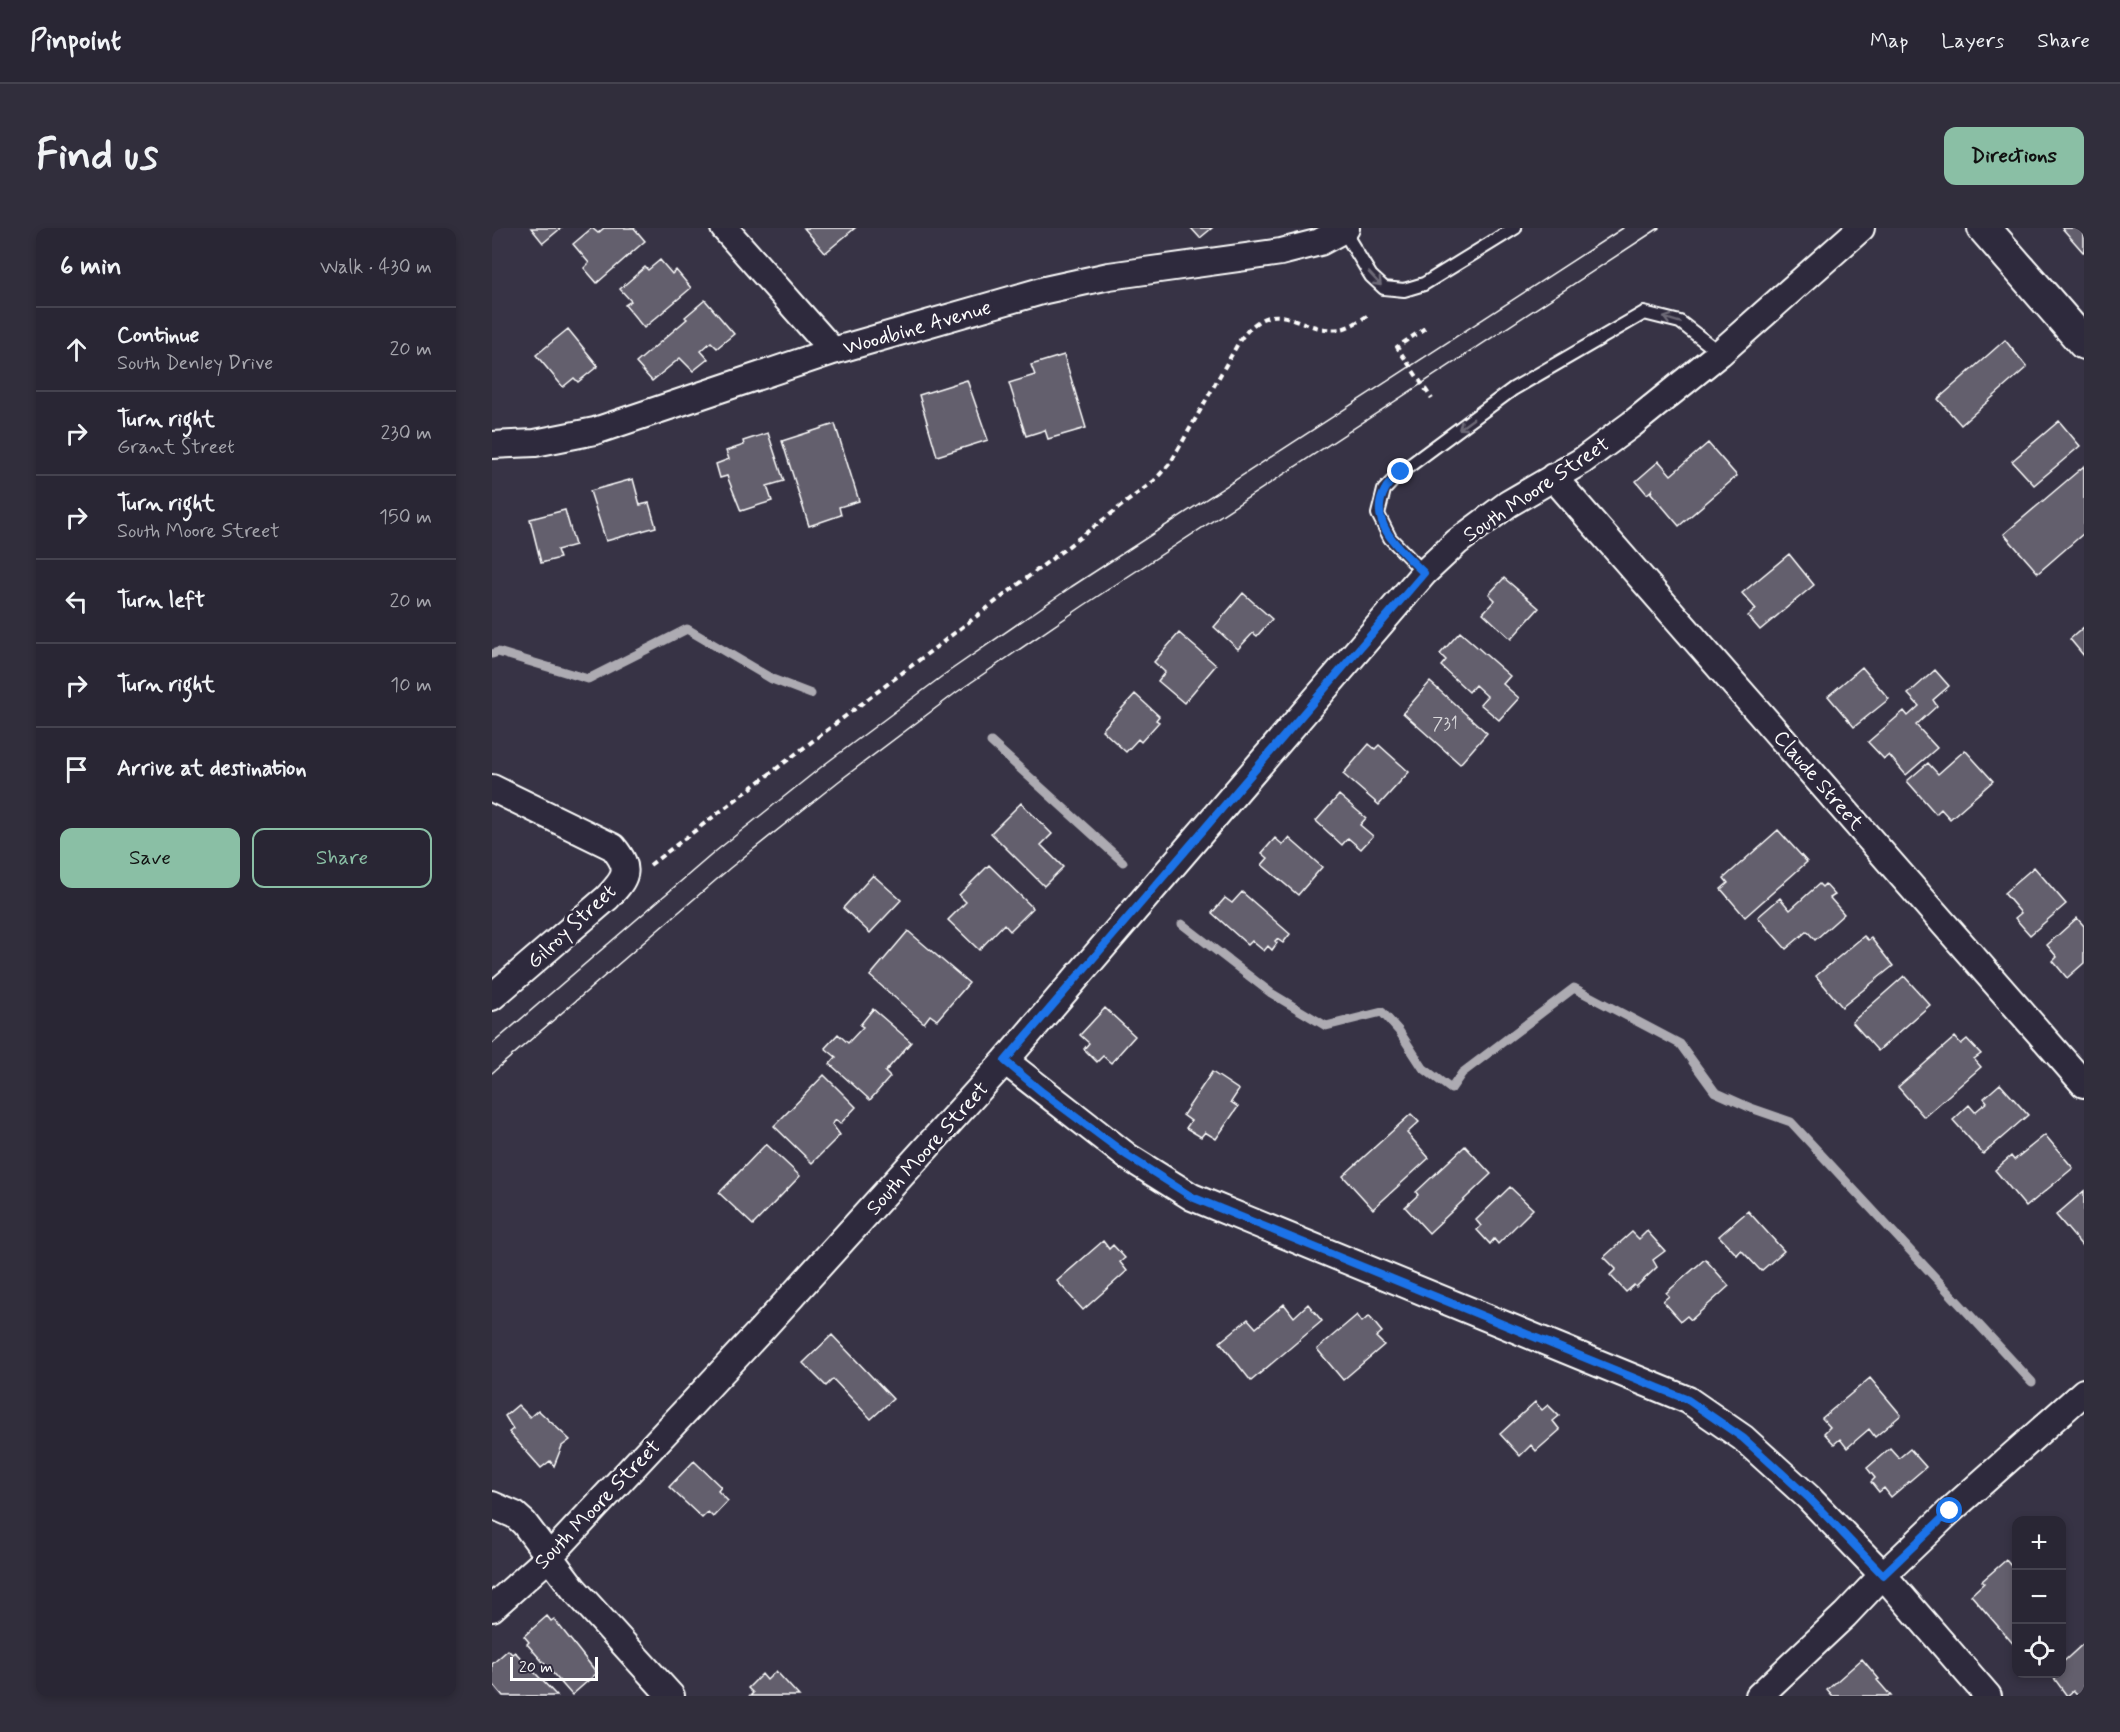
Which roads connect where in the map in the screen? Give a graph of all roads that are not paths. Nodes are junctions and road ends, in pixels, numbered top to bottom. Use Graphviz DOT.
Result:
graph roads {
  1 [pos="724,228"];
  2 [pos="1515,228"];
  3 [pos="1861,228"];
  4 [pos="1984,228"];
  5 [pos="1343,229"];
  6 [pos="2084,343"];
  7 [pos="833,351"];
  8 [pos="1720,352"];
  9 [pos="492,445"];
  10 [pos="1553,477"];
  11 [pos="1424,573"];
  12 [pos="492,788"];
  13 [pos="492,997"];
  14 [pos="1005,1061"];
  15 [pos="2084,1084"];
  16 [pos="2084,1392"];
  17 [pos="492,1505"];
  18 [pos="548,1558"];
  19 [pos="1883,1575"];
  20 [pos="492,1608"];
  21 [pos="671,1696"];
  22 [pos="1759,1696"];
  23 [pos="1988,1696"];
  1 -- 7 [label="street"];
  5 -- 2 [label="lane, one-way"];
  3 -- 8 [label="street, South Moore Street"];
  4 -- 6 [label="street"];
  5 -- 7 [label="street, Woodbine Avenue"];
  7 -- 9 [label="street, Woodbine Avenue"];
  8 -- 10 [label="street, South Moore Street"];
  8 -- 11 [label="lane, one-way"];
  10 -- 11 [label="street, South Moore Street"];
  10 -- 15 [label="street, Claude Street"];
  11 -- 14 [label="street, South Moore Street"];
  12 -- 13 [label="street, Gilroy Street"];
  14 -- 18 [label="street, South Moore Street"];
  14 -- 19 [label="street"];
  16 -- 19 [label="street"];
  17 -- 18 [label="street"];
  18 -- 20 [label="street, South Moore Street"];
  18 -- 21 [label="street"];
  19 -- 22 [label="street"];
  19 -- 23 [label="street"];
}
